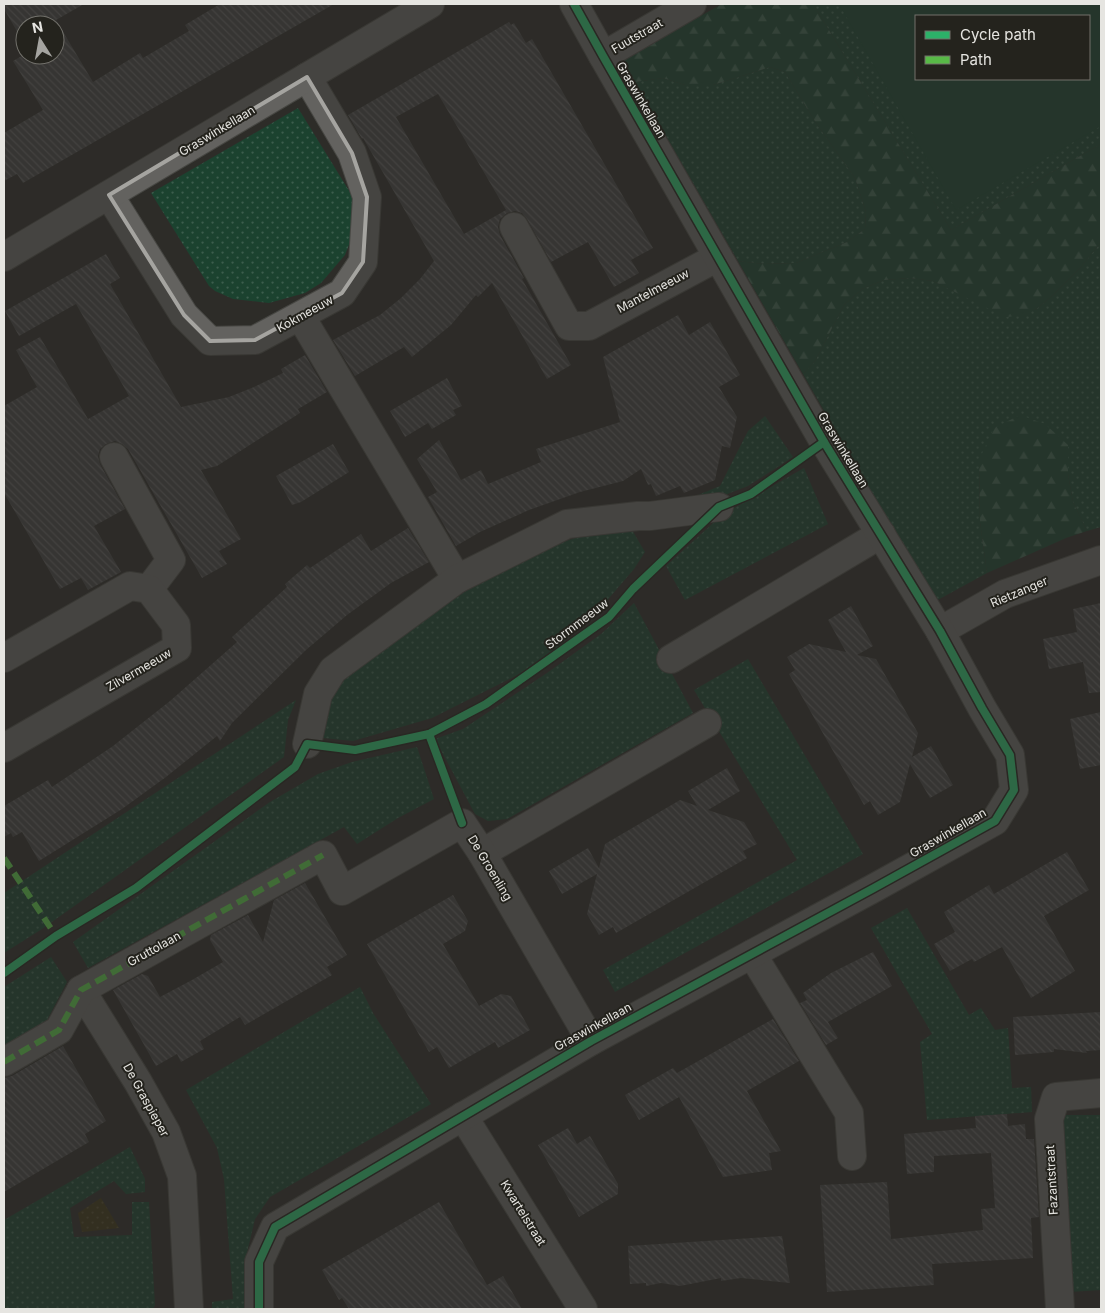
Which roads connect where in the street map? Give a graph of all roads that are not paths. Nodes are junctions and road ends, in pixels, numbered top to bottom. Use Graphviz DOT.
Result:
graph roads {
  1 [pos="428,4"];
  2 [pos="574,4"];
  3 [pos="676,8"];
  4 [pos="603,56"];
  5 [pos="307,77"];
  6 [pos="109,195"];
  7 [pos="514,227"];
  8 [pos="4,257"];
  9 [pos="718,257"];
  10 [pos="301,317"];
  11 [pos="114,457"];
  12 [pos="719,507"];
  13 [pos="881,534"];
  14 [pos="1101,560"];
  15 [pos="457,579"];
  16 [pos="150,589"];
  17 [pos="940,630"];
  18 [pos="4,658"];
  19 [pos="671,659"];
  20 [pos="707,723"];
  21 [pos="308,744"];
  22 [pos="4,748"];
  23 [pos="482,853"];
  24 [pos="323,855"];
  25 [pos="752,954"];
  26 [pos="81,990"];
  27 [pos="590,1040"];
  28 [pos="4,1062"];
  29 [pos="1101,1093"];
  30 [pos="463,1116"];
  31 [pos="852,1156"];
  32 [pos="189,1309"];
  33 [pos="259,1309"];
  34 [pos="583,1309"];
  35 [pos="1060,1309"];
  1 -- 5 [label="street, Graswinkellaan"];
  2 -- 4 [label="street, Graswinkellaan"];
  3 -- 4 [label="street, Fuutstraat"];
  4 -- 9 [label="street, Graswinkellaan"];
  5 -- 6 [label="street, Graswinkellaan"];
  5 -- 10 [label="street, Kokmeeuw"];
  6 -- 8 [label="street, Graswinkellaan"];
  6 -- 10 [label="street, Kokmeeuw"];
  7 -- 9 [label="street, Mantelmeeuw"];
  9 -- 13 [label="street, Graswinkellaan"];
  10 -- 15 [label="street"];
  11 -- 16 [label="street"];
  12 -- 15 [label="street"];
  13 -- 17 [label="street, Graswinkellaan"];
  13 -- 19 [label="street"];
  14 -- 17 [label="street, Rietzanger"];
  15 -- 21 [label="street"];
  16 -- 18 [label="street"];
  16 -- 22 [label="street, Zilvermeeuw"];
  17 -- 25 [label="street, Graswinkellaan"];
  20 -- 23 [label="street"];
  23 -- 24 [label="street, De Groenling"];
  23 -- 27 [label="street, De Groenling"];
  24 -- 26 [label="street, Gruttolaan"];
  25 -- 27 [label="street, Graswinkellaan"];
  25 -- 31 [label="street"];
  26 -- 28 [label="street"];
  26 -- 32 [label="street, De Graspieper"];
  27 -- 30 [label="street, Graswinkellaan"];
  29 -- 35 [label="street, Fazantstraat"];
  30 -- 33 [label="street, Graswinkellaan"];
  30 -- 34 [label="street, Kwartelstraat"];
}
